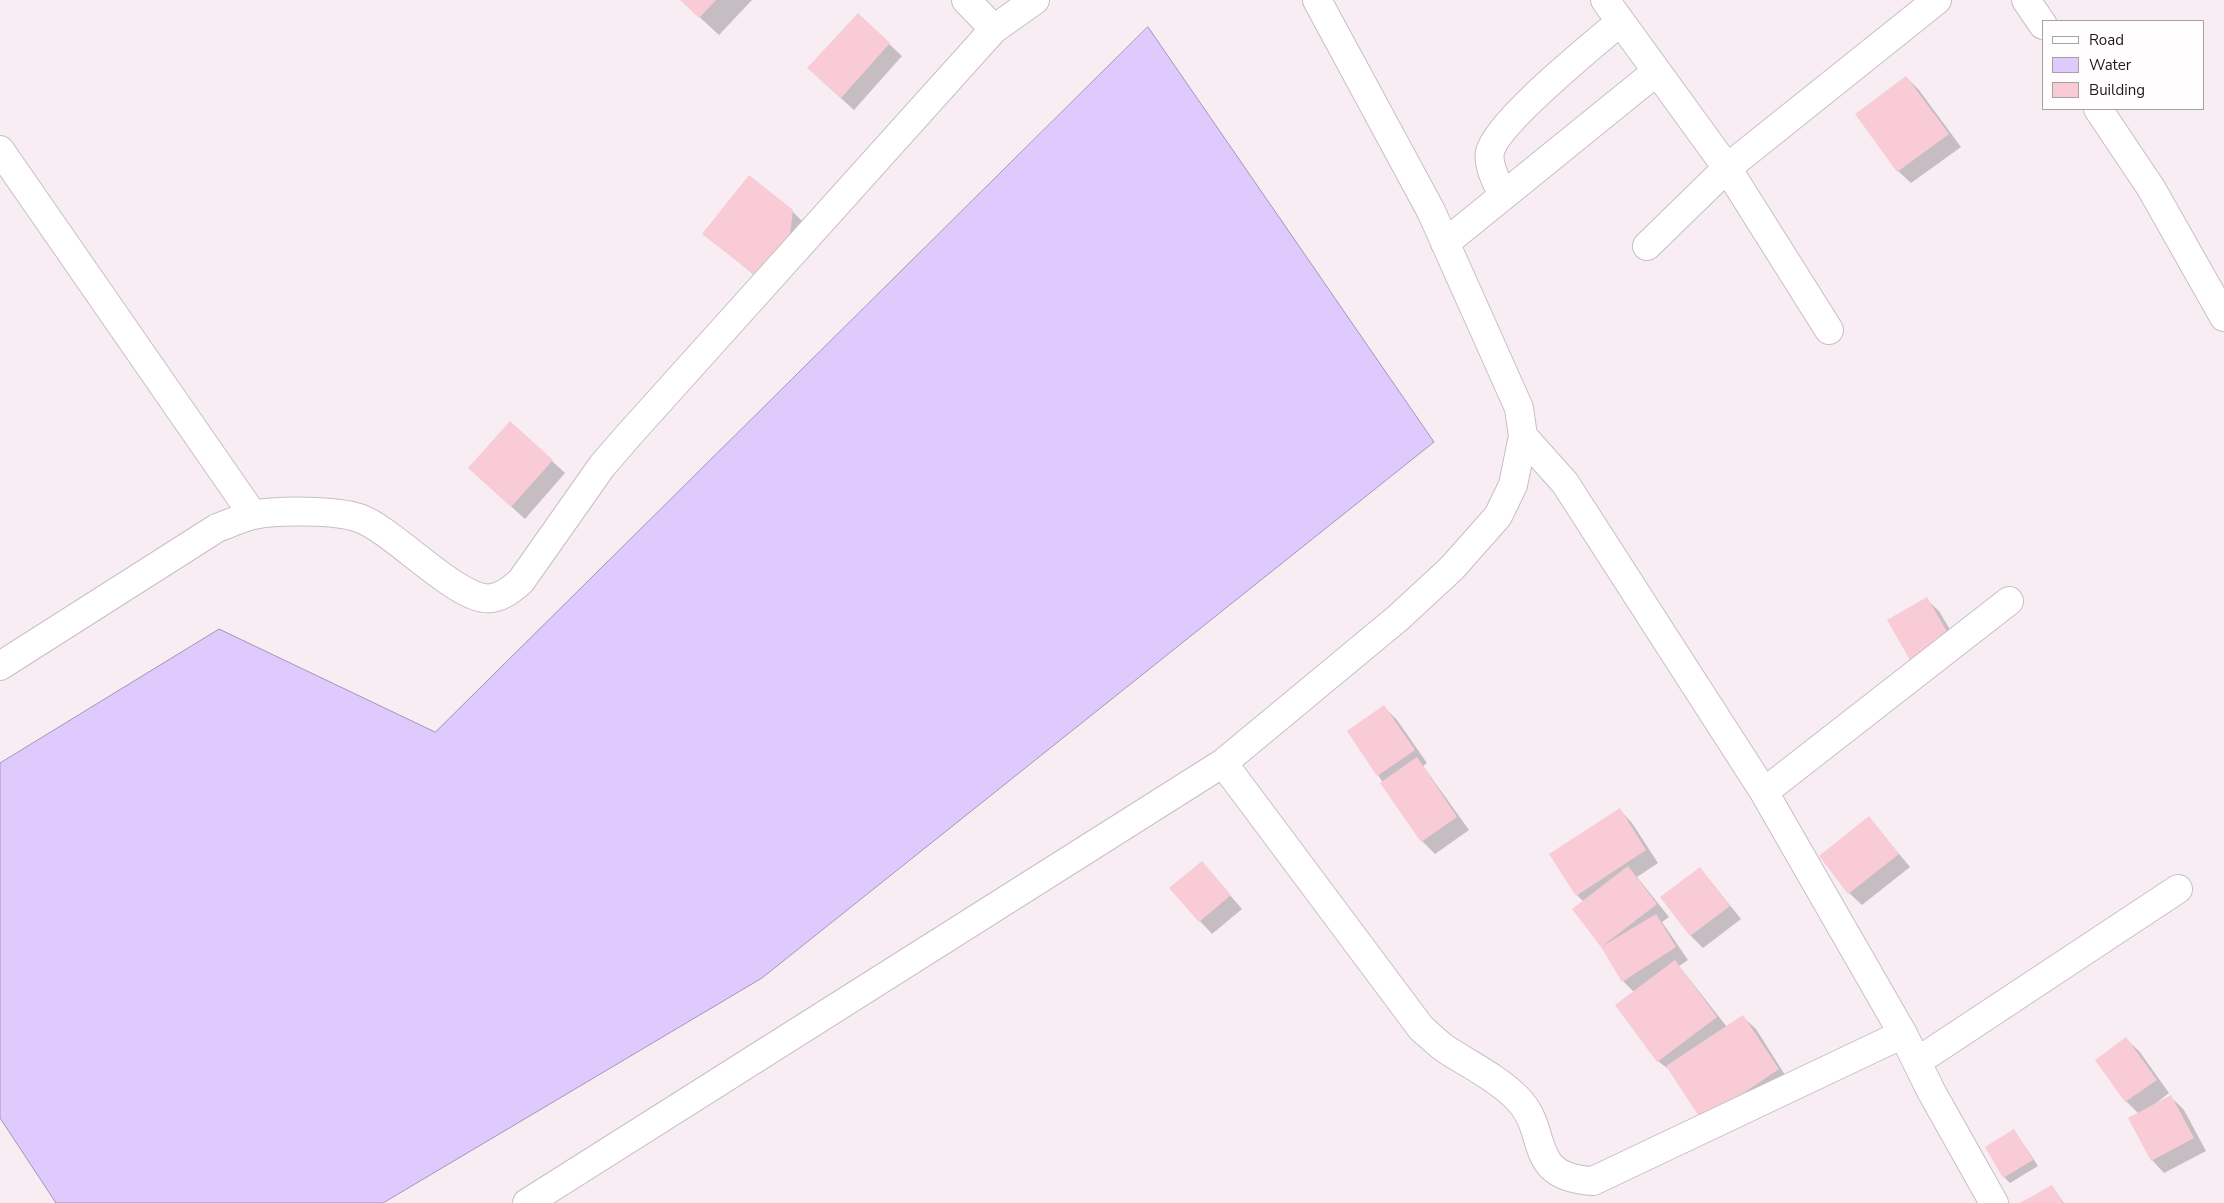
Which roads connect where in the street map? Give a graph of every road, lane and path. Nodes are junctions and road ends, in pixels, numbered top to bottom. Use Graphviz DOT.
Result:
graph roads {
  1 [pos="966,0"];
  2 [pos="1036,0"];
  3 [pos="1317,0"];
  4 [pos="1937,0"];
  5 [pos="2026,0"];
  6 [pos="1612,11"];
  7 [pos="2042,24"];
  8 [pos="994,29"];
  9 [pos="1656,72"];
  10 [pos="2099,110"];
  11 [pos="0,150"];
  12 [pos="1727,168"];
  13 [pos="1503,196"];
  14 [pos="1445,243"];
  15 [pos="1647,246"];
  16 [pos="2224,317"];
  17 [pos="1829,330"];
  18 [pos="1523,436"];
  19 [pos="253,515"];
  20 [pos="2008,601"];
  21 [pos="0,666"];
  22 [pos="1223,763"];
  23 [pos="1764,792"];
  24 [pos="2178,889"];
  25 [pos="1903,1034"];
  26 [pos="1918,1061"];
  27 [pos="526,1203"];
  28 [pos="1994,1203"];
  1 -- 8 [label="street"];
  2 -- 8 [label="street"];
  3 -- 14 [label="street"];
  4 -- 12 [label="street"];
  5 -- 7 [label="street"];
  6 -- 9 [label="street"];
  6 -- 13 [label="street"];
  8 -- 19 [label="street"];
  9 -- 12 [label="street"];
  9 -- 13 [label="street"];
  10 -- 16 [label="street"];
  11 -- 19 [label="street"];
  12 -- 15 [label="street"];
  12 -- 17 [label="street"];
  13 -- 14 [label="street"];
  14 -- 18 [label="street"];
  18 -- 22 [label="street"];
  18 -- 23 [label="street"];
  19 -- 21 [label="street"];
  20 -- 23 [label="street"];
  22 -- 25 [label="street"];
  22 -- 27 [label="street"];
  23 -- 25 [label="street"];
  24 -- 26 [label="street"];
  25 -- 26 [label="street"];
  26 -- 28 [label="street"];
}
